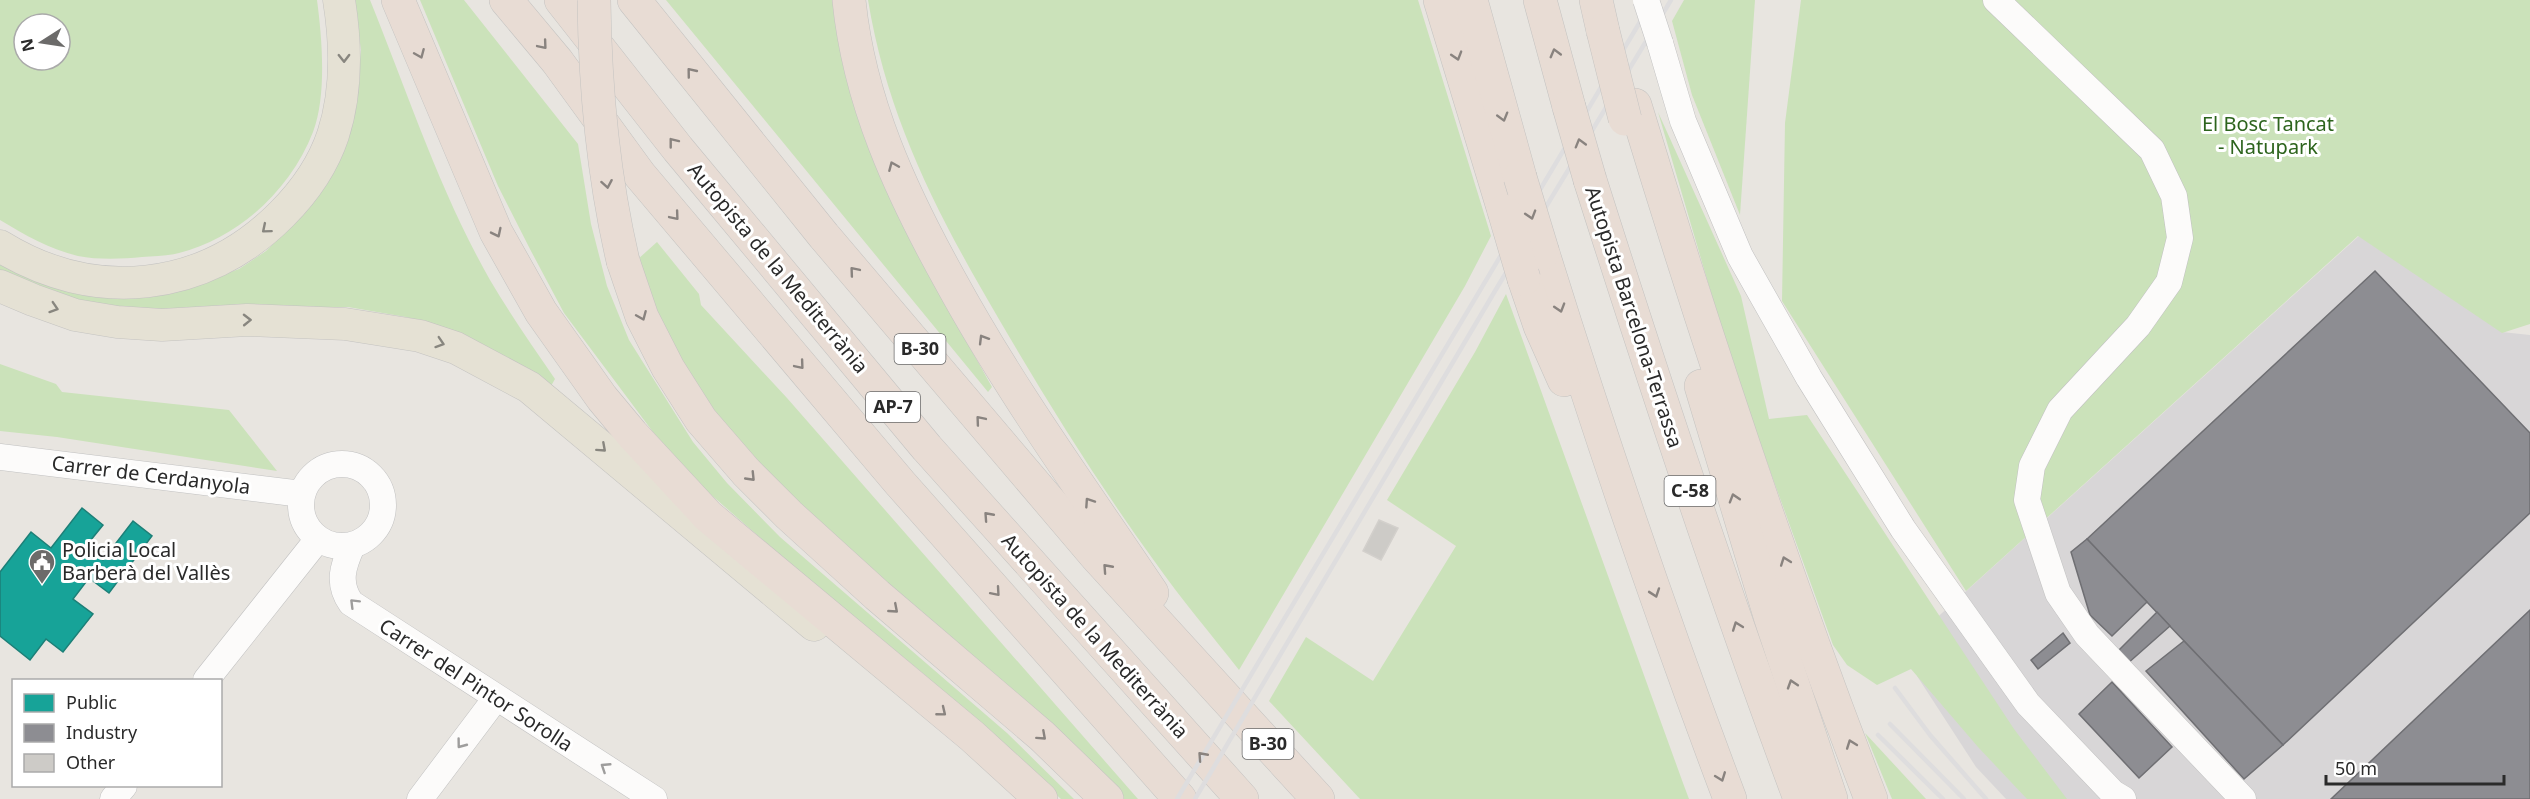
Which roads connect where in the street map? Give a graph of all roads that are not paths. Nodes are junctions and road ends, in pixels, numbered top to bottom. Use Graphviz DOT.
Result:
graph roads {
  1 [pos="339,0"];
  2 [pos="398,0"];
  3 [pos="506,0"];
  4 [pos="561,0"];
  5 [pos="594,0"];
  6 [pos="634,0"];
  7 [pos="849,0"];
  8 [pos="1440,0"];
  9 [pos="1471,0"];
  10 [pos="1540,0"];
  11 [pos="1647,0"];
  12 [pos="1996,0"];
  13 [pos="1602,14"];
  14 [pos="1630,112"];
  15 [pos="0,246"];
  16 [pos="1534,266"];
  17 [pos="0,286"];
  18 [pos="0,457"];
  19 [pos="302,494"];
  20 [pos="318,539"];
  21 [pos="352,546"];
  22 [pos="898,675"];
  23 [pos="208,679"];
  24 [pos="1217,689"];
  25 [pos="496,698"];
  26 [pos="123,787"];
  27 [pos="113,799"];
  28 [pos="420,799"];
  29 [pos="654,799"];
  30 [pos="1041,799"];
  31 [pos="1107,799"];
  32 [pos="1180,799"];
  33 [pos="1242,799"];
  34 [pos="1318,799"];
  35 [pos="1730,799"];
  36 [pos="1800,799"];
  37 [pos="1831,799"];
  38 [pos="1871,799"];
  39 [pos="2123,799"];
  40 [pos="2243,799"];
  1 -- 15 [label="main road, one-way"];
  2 -- 22 [label="highway, one-way"];
  3 -- 32 [label="highway, AP-7, one-way"];
  33 -- 4 [label="highway, Autopista de la Mediterrània / AP-7, one-way"];
  5 -- 31 [label="highway, one-way, bridge"];
  24 -- 6 [label="highway, B-30, one-way"];
  24 -- 7 [label="highway, one-way"];
  8 -- 16 [label="highway, one-way, bridge"];
  9 -- 16 [label="highway, one-way, bridge"];
  36 -- 10 [label="highway, Autopista Barcelona-Terrassa / C-58, one-way, bridge"];
  11 -- 39 [label="street, bridge"];
  12 -- 40 [label="street"];
  13 -- 14 [label="highway, bridge"];
  37 -- 14 [label="highway, one-way"];
  38 -- 14 [label="highway, one-way"];
  16 -- 35 [label="highway, one-way"];
  17 -- 22 [label="main road, one-way"];
  18 -- 19 [label="street, Carrer de Cerdanyola"];
  19 -- 20 [label="street"];
  19 -- 21 [label="street"];
  20 -- 21 [label="street"];
  20 -- 23 [label="street"];
  25 -- 21 [label="street, Carrer del Pintor Sorolla, one-way"];
  22 -- 30 [label="highway, one-way"];
  24 -- 34 [label="highway, B-30"];
  25 -- 28 [label="street, one-way"];
  29 -- 25 [label="street, Carrer del Pintor Sorolla, one-way"];
  26 -- 27 [label="street"];
}
